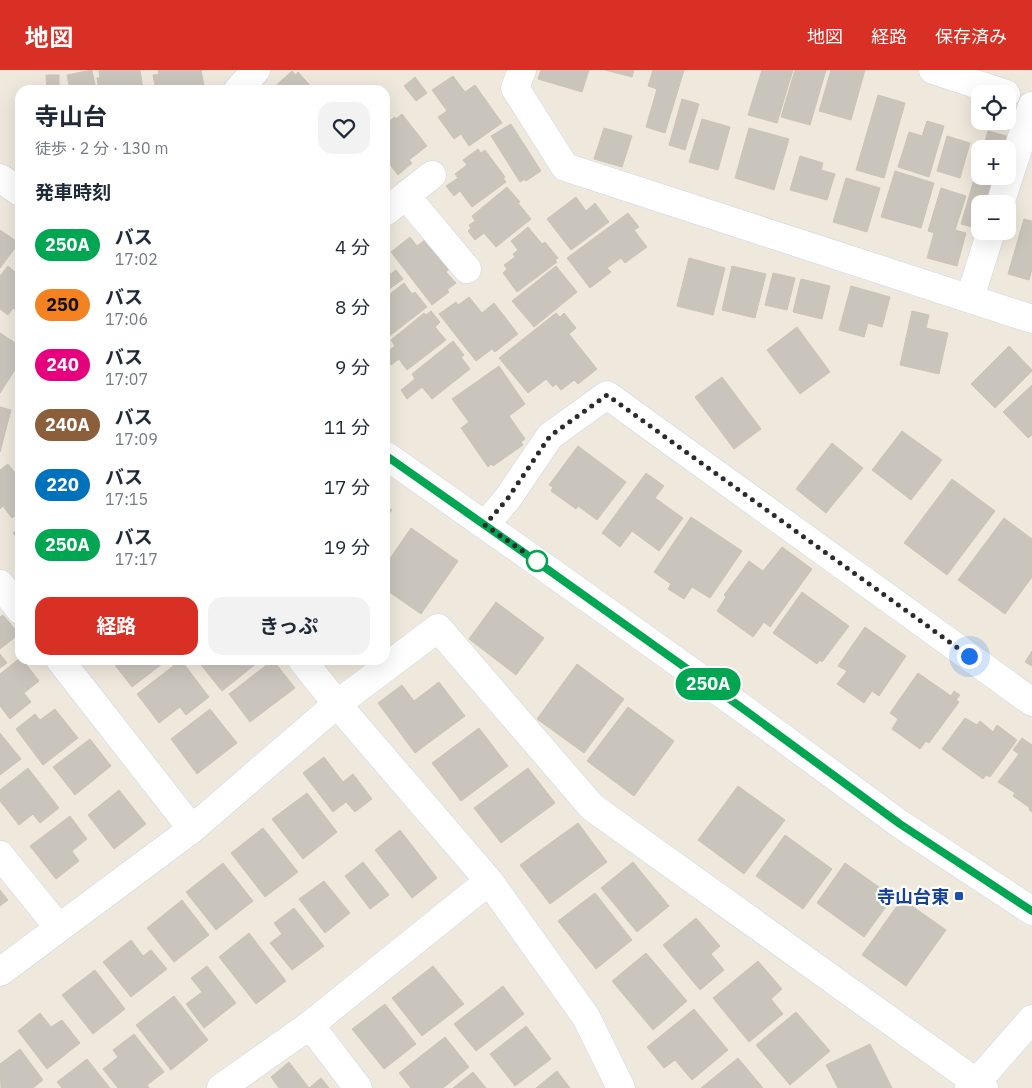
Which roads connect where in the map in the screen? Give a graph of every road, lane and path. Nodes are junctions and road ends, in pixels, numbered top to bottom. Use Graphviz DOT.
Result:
graph roads {
  1 [pos="256,70"];
  2 [pos="522,70"];
  3 [pos="933,70"];
  4 [pos="242,85"];
  5 [pos="979,85"];
  6 [pos="1016,97"];
  7 [pos="1032,102"];
  8 [pos="1032,106"];
  9 [pos="432,175"];
  10 [pos="0,178"];
  11 [pos="15,188"];
  12 [pos="1003,195"];
  13 [pos="395,204"];
  14 [pos="989,240"];
  15 [pos="467,269"];
  16 [pos="970,298"];
  17 [pos="1032,319"];
  18 [pos="390,458"];
  19 [pos="485,525"];
  20 [pos="0,584"];
  21 [pos="15,604"];
  22 [pos="390,664"];
  23 [pos="64,665"];
  24 [pos="306,665"];
  25 [pos="389,665"];
  26 [pos="1032,702"];
  27 [pos="337,704"];
  28 [pos="192,829"];
  29 [pos="0,855"];
  30 [pos="489,881"];
  31 [pos="1032,911"];
  32 [pos="59,928"];
  33 [pos="0,972"];
  34 [pos="1032,1019"];
  35 [pos="310,1025"];
  36 [pos="976,1086"];
  37 [pos="221,1088"];
  38 [pos="358,1088"];
  39 [pos="621,1088"];
  1 -- 4 [label="street"];
  2 -- 16 [label="street"];
  3 -- 5 [label="street"];
  6 -- 7 [label="street"];
  8 -- 12 [label="street"];
  9 -- 13 [label="street"];
  10 -- 11 [label="street"];
  13 -- 15 [label="street"];
  14 -- 16 [label="street"];
  16 -- 17 [label="street"];
  18 -- 19 [label="street"];
  19 -- 26 [label="street"];
  19 -- 31 [label="street"];
  20 -- 21 [label="street"];
  22 -- 36 [label="street"];
  23 -- 28 [label="street"];
  24 -- 27 [label="street"];
  25 -- 27 [label="street"];
  27 -- 28 [label="street"];
  27 -- 30 [label="street"];
  28 -- 32 [label="street"];
  29 -- 32 [label="street"];
  30 -- 35 [label="street"];
  30 -- 39 [label="street"];
  32 -- 33 [label="street"];
  34 -- 36 [label="street"];
  35 -- 37 [label="street"];
  35 -- 38 [label="street"];
}
